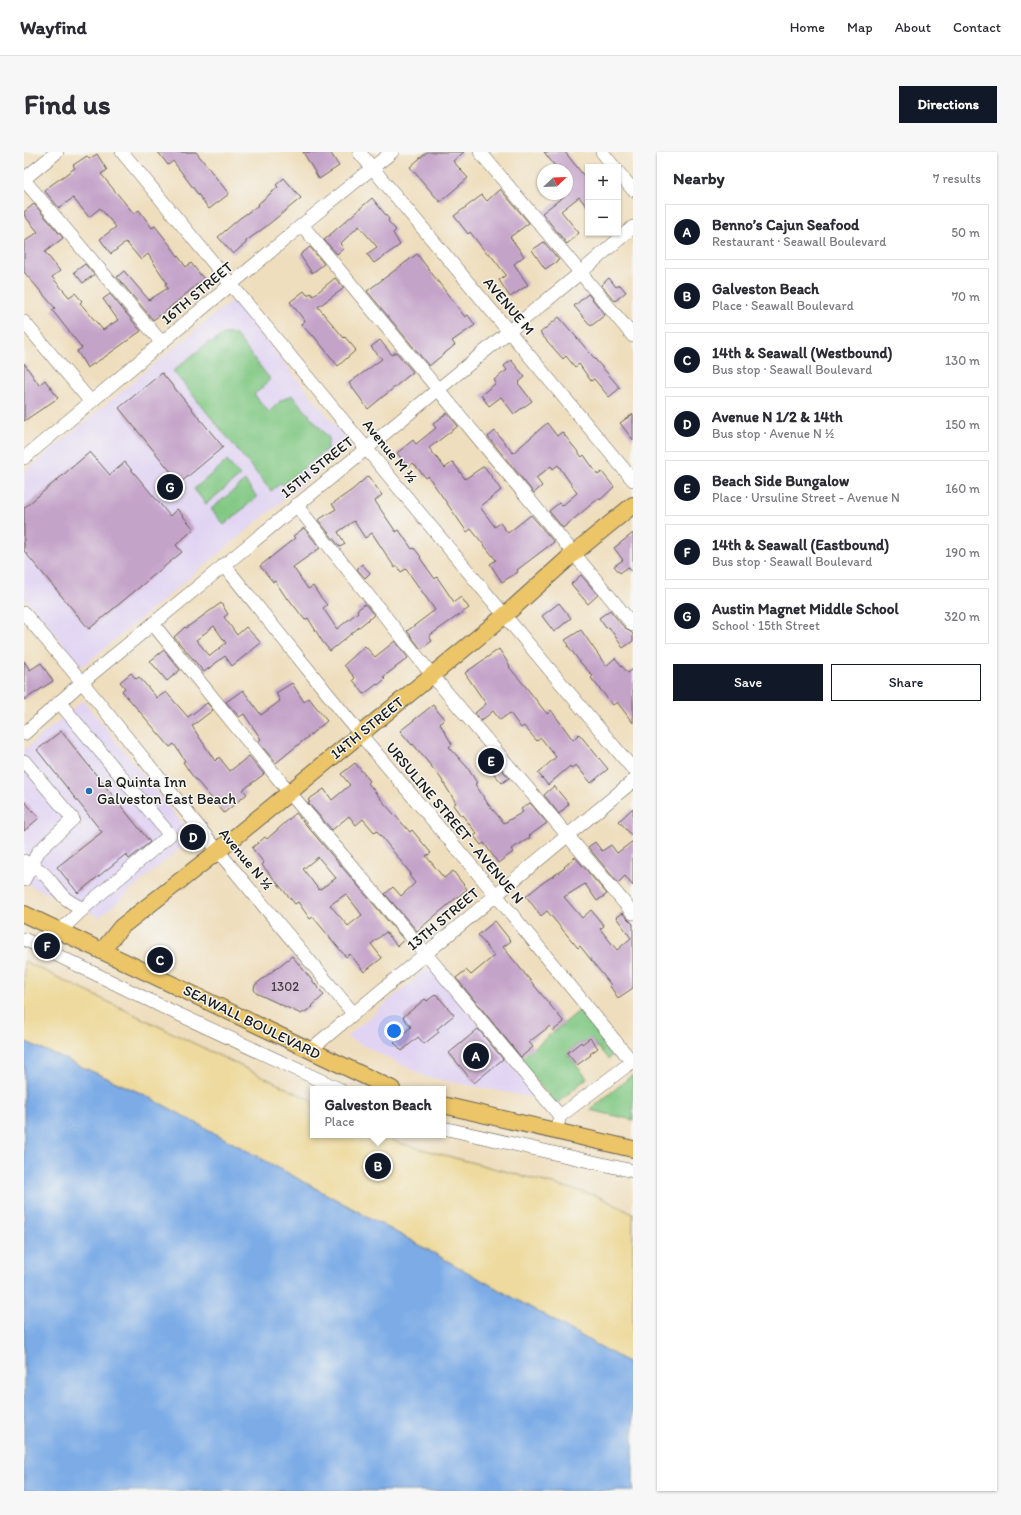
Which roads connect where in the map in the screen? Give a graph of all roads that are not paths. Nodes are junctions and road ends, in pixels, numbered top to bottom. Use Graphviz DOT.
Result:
graph roads {
  1 [pos="57,152"];
  2 [pos="122,152"];
  3 [pos="359,152"];
  4 [pos="392,152"];
  5 [pos="480,152"];
  6 [pos="602,152"];
  7 [pos="612,164"];
  8 [pos="373,168"];
  9 [pos="621,176"];
  10 [pos="24,180"];
  11 [pos="633,190"];
  12 [pos="302,225"];
  13 [pos="633,228"];
  14 [pos="580,273"];
  15 [pos="231,285"];
  16 [pos="24,322"];
  17 [pos="509,331"];
  18 [pos="633,336"];
  19 [pos="162,343"];
  20 [pos="438,390"];
  21 [pos="91,402"];
  22 [pos="367,448"];
  23 [pos="24,458"];
  24 [pos="633,480"];
  25 [pos="296,505"];
  26 [pos="633,505"];
  27 [pos="574,553"];
  28 [pos="224,565"];
  29 [pos="24,613"];
  30 [pos="504,616"];
  31 [pos="153,624"];
  32 [pos="633,625"];
  33 [pos="432,675"];
  34 [pos="82,682"];
  35 [pos="60,702"];
  36 [pos="24,734"];
  37 [pos="360,734"];
  38 [pos="24,761"];
  39 [pos="633,769"];
  40 [pos="633,781"];
  41 [pos="289,792"];
  42 [pos="567,835"];
  43 [pos="218,851"];
  44 [pos="27,863"];
  45 [pos="24,880"];
  46 [pos="496,895"];
  47 [pos="83,909"];
  48 [pos="24,914"];
  49 [pos="633,914"];
  50 [pos="60,931"];
  51 [pos="24,939"];
  52 [pos="102,951"];
  53 [pos="426,954"];
  54 [pos="353,1013"];
  55 [pos="310,1050"];
  56 [pos="633,1062"];
  57 [pos="333,1086"];
  58 [pos="386,1086"];
  59 [pos="446,1106"];
  60 [pos="560,1116"];
  61 [pos="446,1129"];
  62 [pos="556,1132"];
  63 [pos="633,1149"];
  64 [pos="633,1171"];
  1 -- 10 [label="street"];
  2 -- 15 [label="street, Avenue M ½"];
  3 -- 8 [label="street, AVENUE M"];
  4 -- 8 [label="street, 16TH STREET"];
  5 -- 14 [label="street"];
  6 -- 7 [label="street"];
  8 -- 12 [label="street, 16TH STREET"];
  8 -- 17 [label="street, AVENUE M"];
  9 -- 11 [label="street"];
  10 -- 19 [label="street"];
  12 -- 15 [label="street, 16TH STREET"];
  12 -- 20 [label="street"];
  13 -- 14 [label="street, 15TH STREET"];
  14 -- 17 [label="street, 15TH STREET"];
  14 -- 18 [label="street"];
  15 -- 19 [label="street, 16TH STREET"];
  15 -- 22 [label="street, Avenue M ½"];
  16 -- 21 [label="street"];
  17 -- 20 [label="street, 15TH STREET"];
  17 -- 24 [label="street, AVENUE M"];
  19 -- 21 [label="street, 16TH STREET"];
  20 -- 22 [label="street, 15TH STREET"];
  20 -- 27 [label="street"];
  21 -- 23 [label="street, 16TH STREET"];
  22 -- 25 [label="street, 15TH STREET"];
  22 -- 30 [label="street, Avenue M ½"];
  25 -- 28 [label="street, 15TH STREET"];
  25 -- 33 [label="street"];
  26 -- 27 [label="main road, 14TH STREET"];
  27 -- 30 [label="main road, 14TH STREET"];
  27 -- 32 [label="street"];
  28 -- 31 [label="street, 15TH STREET"];
  28 -- 37 [label="street, URSULINE STREET - AVENUE N"];
  29 -- 34 [label="street, Avenue N ½"];
  30 -- 33 [label="main road, 14TH STREET"];
  30 -- 39 [label="street, Avenue M ½"];
  31 -- 34 [label="street, 15TH STREET"];
  31 -- 41 [label="street"];
  33 -- 37 [label="main road, 14TH STREET"];
  33 -- 42 [label="street"];
  34 -- 35 [label="street, 15TH STREET"];
  34 -- 43 [label="street, Avenue N ½"];
  35 -- 36 [label="street, 15TH STREET"];
  35 -- 47 [label="street"];
  37 -- 41 [label="main road, 14TH STREET"];
  37 -- 46 [label="street, URSULINE STREET - AVENUE N"];
  38 -- 44 [label="street"];
  40 -- 42 [label="street, 13TH STREET"];
  41 -- 43 [label="main road, 14TH STREET"];
  41 -- 53 [label="street"];
  42 -- 46 [label="street, 13TH STREET"];
  42 -- 49 [label="street"];
  43 -- 52 [label="main road, 14TH STREET"];
  43 -- 54 [label="street, Avenue N ½"];
  44 -- 45 [label="street"];
  44 -- 47 [label="street"];
  46 -- 53 [label="street, 13TH STREET"];
  46 -- 56 [label="street, URSULINE STREET - AVENUE N"];
  47 -- 50 [label="street"];
  48 -- 50 [label="main road, SEAWALL BOULEVARD"];
  50 -- 52 [label="main road, SEAWALL BOULEVARD"];
  51 -- 57 [label="street"];
  52 -- 55 [label="main road, SEAWALL BOULEVARD"];
  53 -- 54 [label="street, 13TH STREET"];
  53 -- 60 [label="street"];
  54 -- 55 [label="street, 13TH STREET"];
  55 -- 58 [label="main road, SEAWALL BOULEVARD"];
  56 -- 60 [label="street"];
  59 -- 62 [label="main road"];
  60 -- 62 [label="street"];
  61 -- 64 [label="street"];
  62 -- 63 [label="main road"];
}
